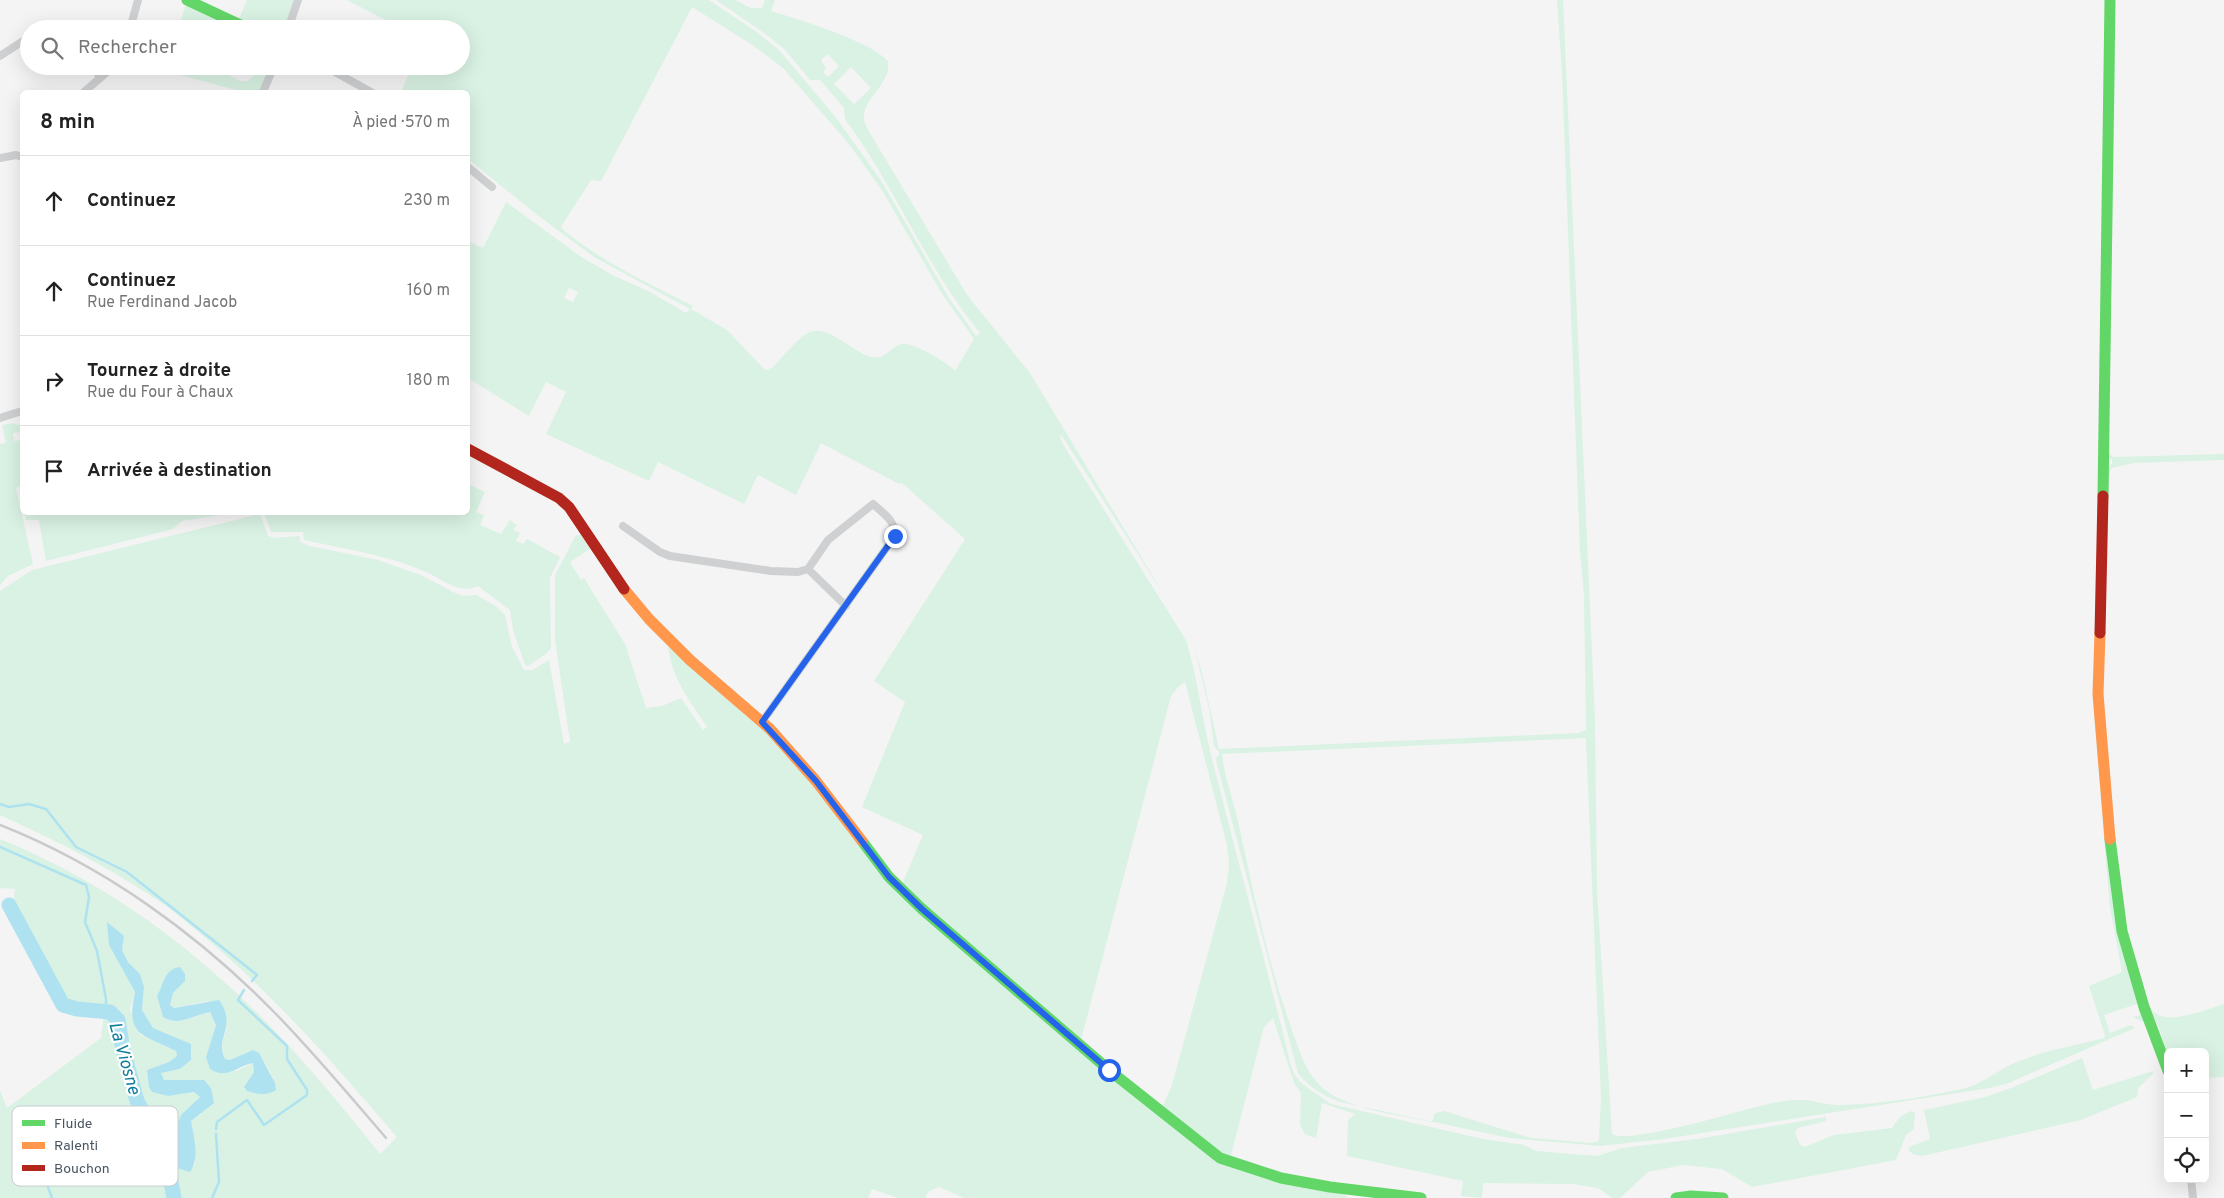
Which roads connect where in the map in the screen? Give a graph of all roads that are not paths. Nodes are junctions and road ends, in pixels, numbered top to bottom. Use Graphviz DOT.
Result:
graph roads {
  1 [pos="138,0"];
  2 [pos="187,0"];
  3 [pos="298,0"];
  4 [pos="2110,0"];
  5 [pos="132,20"];
  6 [pos="230,20"];
  7 [pos="291,20"];
  8 [pos="20,42"];
  9 [pos="0,56"];
  10 [pos="98,75"];
  11 [pos="104,75"];
  12 [pos="271,75"];
  13 [pos="340,75"];
  14 [pos="100,78"];
  15 [pos="86,90"];
  16 [pos="265,90"];
  17 [pos="367,90"];
  18 [pos="20,156"];
  19 [pos="0,158"];
  20 [pos="470,169"];
  21 [pos="492,187"];
  22 [pos="20,412"];
  23 [pos="0,418"];
  24 [pos="470,450"];
  25 [pos="623,526"];
  26 [pos="808,569"];
  27 [pos="846,606"];
  28 [pos="762,722"];
  29 [pos="2164,1060"];
  30 [pos="2191,1183"];
  31 [pos="1421,1198"];
  32 [pos="1676,1198"];
  33 [pos="1723,1198"];
  34 [pos="2193,1198"];
  1 -- 5 [label="street"];
  2 -- 6 [label="street"];
  3 -- 7 [label="street"];
  4 -- 29 [label="street"];
  8 -- 9 [label="street"];
  10 -- 14 [label="street"];
  11 -- 14 [label="street"];
  12 -- 16 [label="street"];
  13 -- 17 [label="street"];
  14 -- 15 [label="street"];
  18 -- 19 [label="street"];
  20 -- 21 [label="street"];
  22 -- 23 [label="street"];
  24 -- 28 [label="street"];
  25 -- 26 [label="street"];
  26 -- 27 [label="street"];
  26 -- 27 [label="street"];
  27 -- 28 [label="street"];
  28 -- 31 [label="street"];
  30 -- 34 [label="street"];
  32 -- 33 [label="street"];
}
